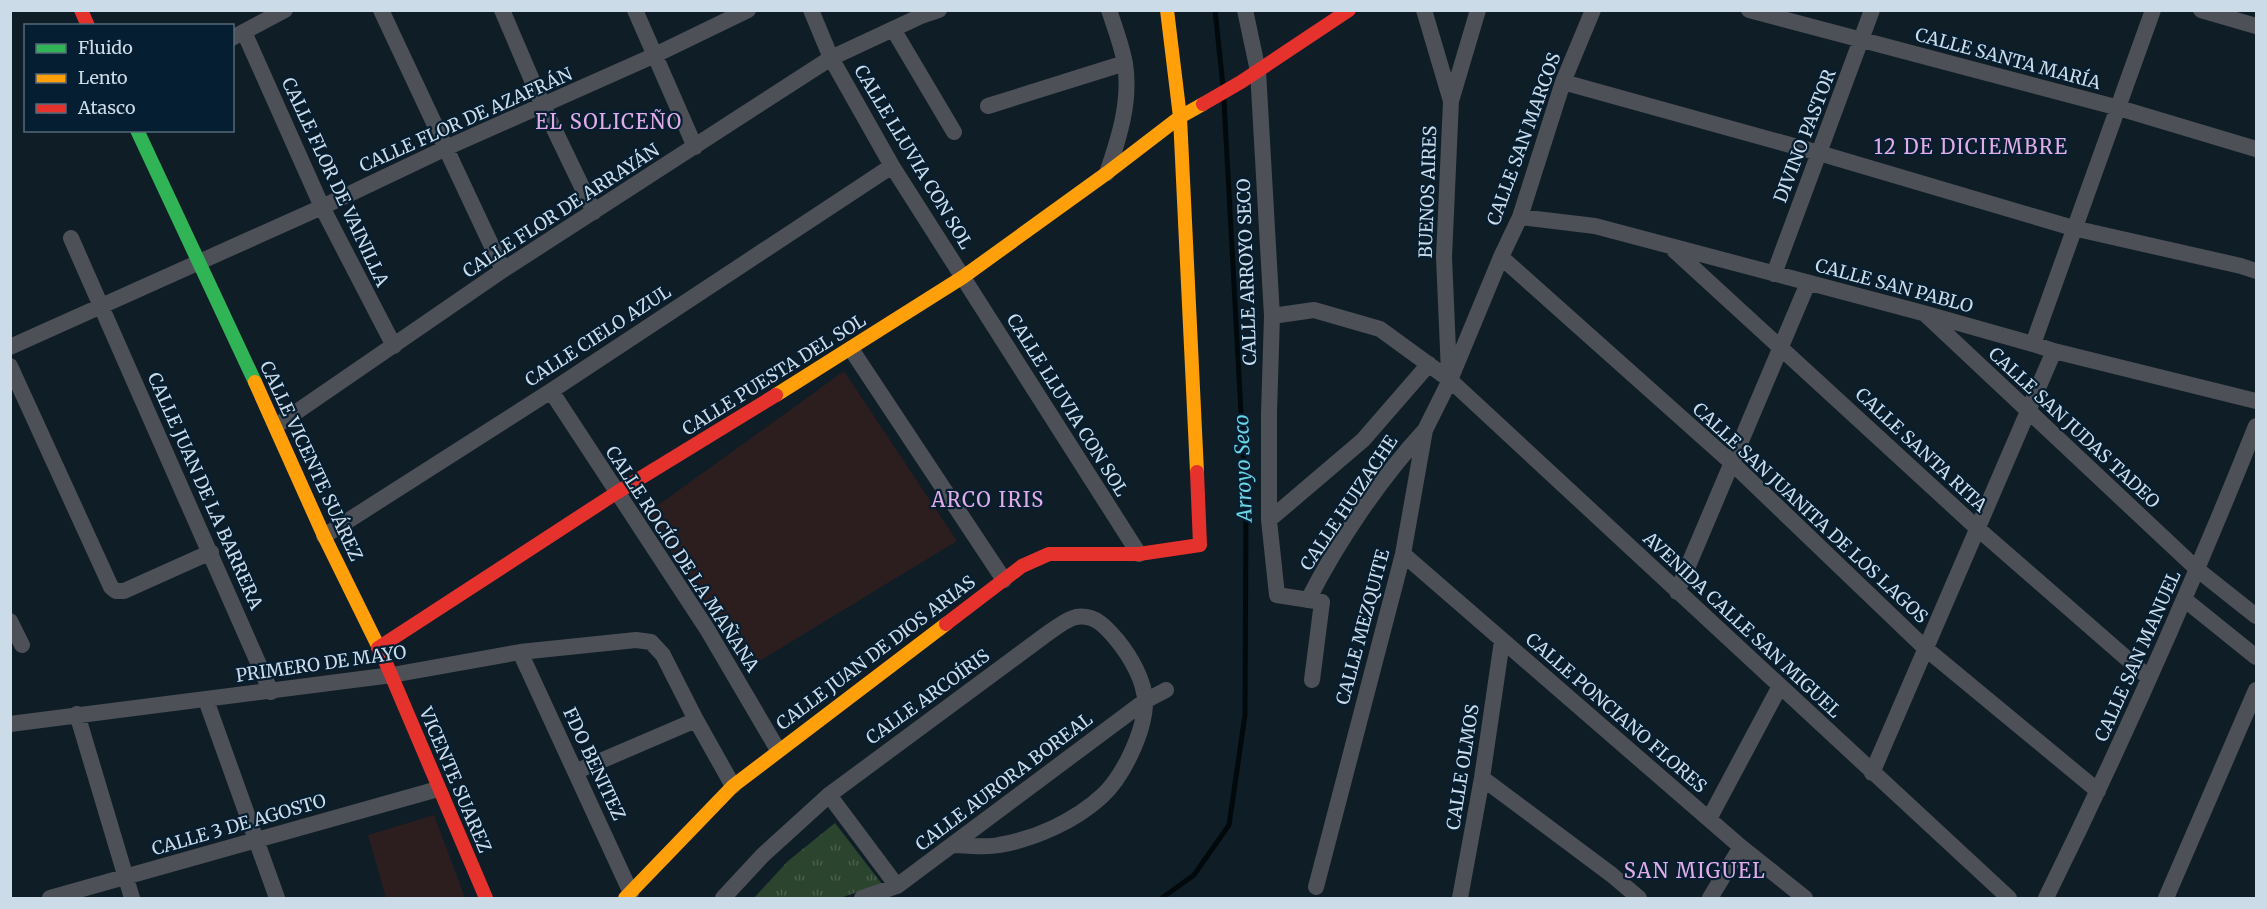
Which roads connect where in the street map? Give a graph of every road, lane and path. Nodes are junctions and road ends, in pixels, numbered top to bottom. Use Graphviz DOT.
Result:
graph roads {
  1 [pos="81,10"];
  2 [pos="285,10"];
  3 [pos="381,10"];
  4 [pos="502,10"];
  5 [pos="635,10"];
  6 [pos="747,10"];
  7 [pos="811,10"];
  8 [pos="939,10"];
  9 [pos="1109,10"];
  10 [pos="1167,10"];
  11 [pos="1245,10"];
  12 [pos="1349,10"];
  13 [pos="1424,10"];
  14 [pos="1478,10"];
  15 [pos="1593,10"];
  16 [pos="1749,10"];
  17 [pos="1872,10"];
  18 [pos="2153,10"];
  19 [pos="2201,10"];
  20 [pos="920,13"];
  21 [pos="87,24"];
  22 [pos="2256,26"];
  23 [pos="893,29"];
  24 [pos="238,35"];
  25 [pos="1862,40"];
  26 [pos="653,56"];
  27 [pos="831,58"];
  28 [pos="1125,63"];
  29 [pos="1258,71"];
  30 [pos="1563,82"];
  31 [pos="1451,101"];
  32 [pos="543,106"];
  33 [pos="988,106"];
  34 [pos="2120,108"];
  35 [pos="1180,117"];
  36 [pos="138,132"];
  37 [pos="954,132"];
  38 [pos="695,147"];
  39 [pos="446,148"];
  40 [pos="2256,149"];
  41 [pos="1820,153"];
  42 [pos="892,166"];
  43 [pos="1107,173"];
  44 [pos="322,207"];
  45 [pos="594,212"];
  46 [pos="1520,217"];
  47 [pos="2073,228"];
  48 [pos="71,238"];
  49 [pos="1671,248"];
  50 [pos="1501,257"];
  51 [pos="198,261"];
  52 [pos="503,270"];
  53 [pos="2256,271"];
  54 [pos="1774,274"];
  55 [pos="963,276"];
  56 [pos="1808,283"];
  57 [pos="102,306"];
  58 [pos="1923,313"];
  59 [pos="1272,316"];
  60 [pos="2033,344"];
  61 [pos="394,346"];
  62 [pos="10,347"];
  63 [pos="1780,347"];
  64 [pos="851,349"];
  65 [pos="2054,351"];
  66 [pos="1429,364"];
  67 [pos="10,366"];
  68 [pos="1450,380"];
  69 [pos="551,391"];
  70 [pos="2256,401"];
  71 [pos="2027,412"];
  72 [pos="276,426"];
  73 [pos="2256,426"];
  74 [pos="1425,430"];
  75 [pos="1732,463"];
  76 [pos="616,493"];
  77 [pos="1269,520"];
  78 [pos="1977,528"];
  79 [pos="324,536"];
  80 [pos="211,552"];
  81 [pos="1139,554"];
  82 [pos="1403,554"];
  83 [pos="2198,570"];
  84 [pos="1004,580"];
  85 [pos="1677,592"];
  86 [pos="2184,599"];
  87 [pos="1315,601"];
  88 [pos="2256,616"];
  89 [pos="10,621"];
  90 [pos="1502,641"];
  91 [pos="22,645"];
  92 [pos="378,648"];
  93 [pos="1925,648"];
  94 [pos="520,652"];
  95 [pos="2256,657"];
  96 [pos="392,675"];
  97 [pos="2148,677"];
  98 [pos="1312,680"];
  99 [pos="1780,686"];
  100 [pos="1166,690"];
  101 [pos="2256,690"];
  102 [pos="271,692"];
  103 [pos="206,700"];
  104 [pos="1145,701"];
  105 [pos="77,714"];
  106 [pos="696,720"];
  107 [pos="10,724"];
  108 [pos="778,750"];
  109 [pos="577,771"];
  110 [pos="1872,773"];
  111 [pos="1482,778"];
  112 [pos="734,786"];
  113 [pos="438,789"];
  114 [pos="2098,791"];
  115 [pos="829,795"];
  116 [pos="1709,819"];
  117 [pos="256,840"];
  118 [pos="954,845"];
  119 [pos="1741,847"];
  120 [pos="125,878"];
  121 [pos="897,886"];
  122 [pos="1316,887"];
  123 [pos="628,896"];
  124 [pos="50,898"];
  125 [pos="132,898"];
  126 [pos="277,898"];
  127 [pos="486,898"];
  128 [pos="723,898"];
  129 [pos="862,898"];
  130 [pos="1460,898"];
  131 [pos="1639,898"];
  132 [pos="1710,898"];
  133 [pos="1805,898"];
  134 [pos="2009,898"];
  135 [pos="2046,898"];
  136 [pos="2166,898"];
  1 -- 21 [label="street"];
  2 -- 24 [label="street"];
  3 -- 39 [label="street"];
  4 -- 32 [label="street"];
  5 -- 26 [label="street"];
  6 -- 26 [label="street, CALLE FLOR DE AZAFRÁN"];
  7 -- 27 [label="street, CALLE LLUVIA CON SOL"];
  8 -- 20 [label="street, CALLE FLOR DE ARRAYÁN"];
  9 -- 28 [label="street"];
  10 -- 35 [label="street"];
  11 -- 29 [label="street, CALLE ARROYO SECO"];
  12 -- 29 [label="street, CALLE PUESTA DEL SOL"];
  13 -- 31 [label="street, BUENOS AIRES"];
  14 -- 31 [label="street"];
  15 -- 30 [label="street, CALLE SAN MARCOS"];
  16 -- 25 [label="street, CALLE SANTA MARÍA"];
  17 -- 25 [label="street, DIVINO PASTOR"];
  18 -- 34 [label="street"];
  19 -- 22 [label="street"];
  20 -- 23 [label="street, CALLE FLOR DE ARRAYÁN"];
  23 -- 27 [label="street, CALLE FLOR DE ARRAYÁN"];
  23 -- 37 [label="street"];
  24 -- 44 [label="street, CALLE FLOR DE VAINILLA"];
  25 -- 34 [label="street, CALLE SANTA MARÍA"];
  25 -- 41 [label="street, DIVINO PASTOR"];
  26 -- 32 [label="street, CALLE FLOR DE AZAFRÁN"];
  26 -- 38 [label="street"];
  27 -- 38 [label="street, CALLE FLOR DE ARRAYÁN"];
  27 -- 42 [label="street, CALLE LLUVIA CON SOL"];
  28 -- 33 [label="street"];
  28 -- 43 [label="street"];
  29 -- 35 [label="street, CALLE PUESTA DEL SOL"];
  29 -- 59 [label="street, CALLE ARROYO SECO"];
  30 -- 41 [label="street"];
  30 -- 46 [label="street, CALLE SAN MARCOS"];
  31 -- 68 [label="street, BUENOS AIRES"];
  32 -- 39 [label="street, CALLE FLOR DE AZAFRÁN"];
  32 -- 45 [label="street"];
  34 -- 40 [label="street, CALLE SANTA MARÍA"];
  34 -- 47 [label="street"];
  35 -- 43 [label="street, CALLE PUESTA DEL SOL"];
  35 -- 81 [label="street, CALLE JUAN DE DIOS ARIAS"];
  36 -- 51 [label="street, CALLE VICENTE SUÁREZ"];
  38 -- 45 [label="street, CALLE FLOR DE ARRAYÁN"];
  39 -- 44 [label="street, CALLE FLOR DE AZAFRÁN"];
  39 -- 52 [label="street"];
  41 -- 47 [label="street"];
  41 -- 54 [label="street, DIVINO PASTOR"];
  42 -- 55 [label="street, CALLE LLUVIA CON SOL"];
  42 -- 69 [label="street, CALLE CIELO AZUL"];
  43 -- 55 [label="street, CALLE PUESTA DEL SOL"];
  44 -- 51 [label="street, CALLE FLOR DE AZAFRÁN"];
  44 -- 61 [label="street, CALLE FLOR DE VAINILLA"];
  45 -- 52 [label="street, CALLE FLOR DE ARRAYÁN"];
  46 -- 49 [label="street, CALLE SAN PABLO"];
  46 -- 50 [label="street, CALLE SAN MARCOS"];
  47 -- 53 [label="street"];
  47 -- 60 [label="street"];
  48 -- 57 [label="street, CALLE JUAN DE LA BARRERA"];
  49 -- 54 [label="street, CALLE SAN PABLO"];
  49 -- 63 [label="street, CALLE SANTA RITA"];
  50 -- 68 [label="street, CALLE SAN MARCOS"];
  50 -- 75 [label="street, CALLE SAN JUANITA DE LOS LAGOS"];
  51 -- 57 [label="street, CALLE FLOR DE AZAFRÁN"];
  51 -- 72 [label="street, CALLE VICENTE SUÁREZ"];
  52 -- 61 [label="street, CALLE FLOR DE ARRAYÁN"];
  54 -- 56 [label="street, CALLE SAN PABLO"];
  55 -- 64 [label="street, CALLE PUESTA DEL SOL"];
  55 -- 81 [label="street, CALLE LLUVIA CON SOL"];
  56 -- 58 [label="street, CALLE SAN PABLO"];
  56 -- 63 [label="street"];
  57 -- 62 [label="street, CALLE FLOR DE AZAFRÁN"];
  57 -- 80 [label="street, CALLE JUAN DE LA BARRERA"];
  58 -- 60 [label="street, CALLE SAN PABLO"];
  58 -- 71 [label="street, CALLE SAN JUDAS TADEO"];
  59 -- 66 [label="street, AVENIDA CALLE SAN MIGUEL"];
  59 -- 77 [label="street, CALLE ARROYO SECO"];
  60 -- 65 [label="street, CALLE SAN PABLO"];
  61 -- 72 [label="street, CALLE FLOR DE ARRAYÁN"];
  63 -- 75 [label="street"];
  63 -- 78 [label="street, CALLE SANTA RITA"];
  64 -- 76 [label="street, CALLE PUESTA DEL SOL"];
  64 -- 84 [label="street"];
  65 -- 70 [label="street, CALLE SAN PABLO"];
  65 -- 71 [label="street"];
  66 -- 68 [label="street, AVENIDA CALLE SAN MIGUEL"];
  66 -- 77 [label="street"];
  67 -- 80 [label="street"];
  68 -- 74 [label="street, CALLE MEZQUITE"];
  68 -- 85 [label="street, AVENIDA CALLE SAN MIGUEL"];
  69 -- 76 [label="street, CALLE ROCÍO DE LA MAÑANA"];
  69 -- 79 [label="street, CALLE CIELO AZUL"];
  71 -- 78 [label="street"];
  71 -- 83 [label="street, CALLE SAN JUDAS TADEO"];
  72 -- 79 [label="street, CALLE VICENTE SUÁREZ"];
  73 -- 83 [label="street, CALLE SAN MANUEL"];
  74 -- 82 [label="street, CALLE MEZQUITE"];
  74 -- 87 [label="street, CALLE HUIZACHE"];
  75 -- 85 [label="street"];
  75 -- 93 [label="street, CALLE SAN JUANITA DE LOS LAGOS"];
  76 -- 92 [label="street, CALLE PUESTA DEL SOL"];
  76 -- 108 [label="street, CALLE ROCÍO DE LA MAÑANA"];
  77 -- 87 [label="street, CALLE ARROYO SECO"];
  78 -- 93 [label="street"];
  78 -- 97 [label="street, CALLE SANTA RITA"];
  79 -- 92 [label="street, CALLE VICENTE SUÁREZ"];
  80 -- 102 [label="street, CALLE JUAN DE LA BARRERA"];
  81 -- 84 [label="street, CALLE JUAN DE DIOS ARIAS"];
  82 -- 90 [label="street, CALLE PONCIANO FLORES"];
  82 -- 122 [label="street, CALLE MEZQUITE"];
  83 -- 86 [label="street, CALLE SAN MANUEL"];
  83 -- 88 [label="street, CALLE SAN JUDAS TADEO"];
  84 -- 108 [label="street, CALLE JUAN DE DIOS ARIAS"];
  85 -- 99 [label="street, AVENIDA CALLE SAN MIGUEL"];
  86 -- 95 [label="street"];
  86 -- 97 [label="street, CALLE SAN MANUEL"];
  87 -- 98 [label="street, CALLE HUIZACHE"];
  89 -- 91 [label="street"];
  90 -- 111 [label="street, CALLE OLMOS"];
  90 -- 116 [label="street, CALLE PONCIANO FLORES"];
  92 -- 96 [label="street, CALLE VICENTE SUÁREZ"];
  93 -- 110 [label="street"];
  93 -- 114 [label="street, CALLE SAN JUANITA DE LOS LAGOS"];
  94 -- 96 [label="street, PRIMERO DE MAYO"];
  94 -- 106 [label="street, PRIMERO DE MAYO"];
  94 -- 109 [label="street, FDO BENITEZ"];
  96 -- 102 [label="street, PRIMERO DE MAYO"];
  96 -- 113 [label="street, VICENTE SUAREZ"];
  97 -- 114 [label="street, CALLE SAN MANUEL"];
  99 -- 110 [label="street, AVENIDA CALLE SAN MIGUEL"];
  99 -- 116 [label="street"];
  100 -- 104 [label="street, CALLE AURORA BOREAL"];
  101 -- 136 [label="street"];
  102 -- 103 [label="street, PRIMERO DE MAYO"];
  103 -- 105 [label="street, PRIMERO DE MAYO"];
  103 -- 117 [label="street"];
  104 -- 115 [label="street, CALLE ARCOÍRIS"];
  104 -- 118 [label="street, CALLE AURORA BOREAL"];
  104 -- 118 [label="street"];
  105 -- 107 [label="street, PRIMERO DE MAYO"];
  105 -- 120 [label="street"];
  106 -- 109 [label="street"];
  106 -- 112 [label="street"];
  108 -- 112 [label="street, CALLE JUAN DE DIOS ARIAS"];
  109 -- 123 [label="street, FDO BENITEZ"];
  110 -- 134 [label="street, AVENIDA CALLE SAN MIGUEL"];
  111 -- 130 [label="street, CALLE OLMOS"];
  111 -- 131 [label="street"];
  112 -- 123 [label="street, CALLE JUAN DE DIOS ARIAS"];
  113 -- 117 [label="street, CALLE 3 DE AGOSTO"];
  113 -- 127 [label="street, VICENTE SUAREZ"];
  114 -- 135 [label="street, CALLE SAN MANUEL"];
  115 -- 121 [label="street"];
  115 -- 128 [label="street, CALLE ARCOÍRIS"];
  116 -- 119 [label="street, CALLE PONCIANO FLORES"];
  117 -- 120 [label="street, CALLE 3 DE AGOSTO"];
  117 -- 126 [label="street"];
  118 -- 121 [label="street, CALLE AURORA BOREAL"];
  119 -- 132 [label="street"];
  119 -- 133 [label="street, CALLE PONCIANO FLORES"];
  120 -- 124 [label="street, CALLE 3 DE AGOSTO"];
  120 -- 125 [label="street"];
  121 -- 129 [label="street, CALLE AURORA BOREAL"];
}
